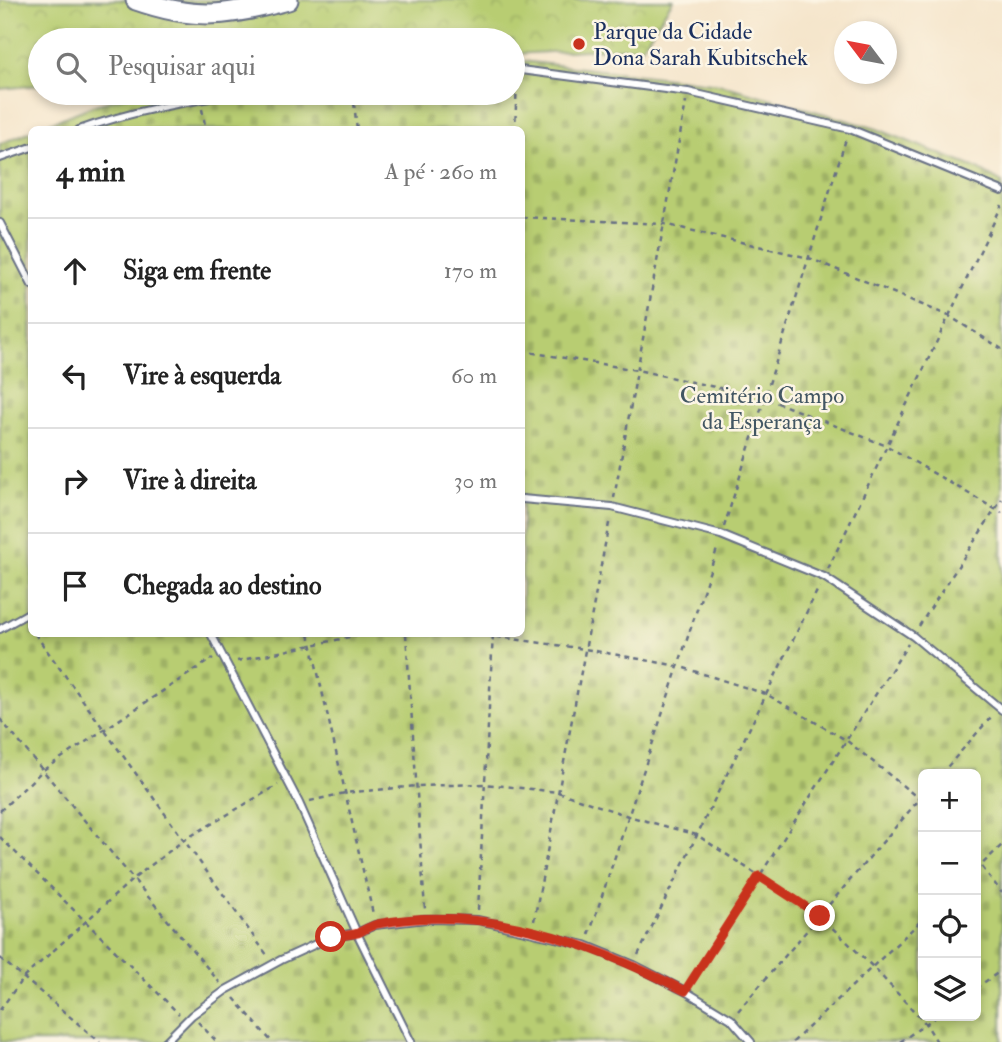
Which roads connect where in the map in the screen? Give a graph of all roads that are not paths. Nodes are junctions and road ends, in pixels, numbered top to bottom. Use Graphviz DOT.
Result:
graph roads {
  1 [pos="136,0"];
  2 [pos="288,0"];
  3 [pos="241,6"];
  4 [pos="525,70"];
  5 [pos="174,105"];
  6 [pos="90,126"];
  7 [pos="28,148"];
  8 [pos="0,158"];
  9 [pos="1002,191"];
  10 [pos="0,223"];
  11 [pos="28,277"];
  12 [pos="525,499"];
  13 [pos="28,613"];
  14 [pos="0,629"];
  15 [pos="213,637"];
  16 [pos="1000,708"];
  17 [pos="357,933"];
  18 [pos="165,1042"];
  19 [pos="411,1042"];
  20 [pos="751,1042"];
  1 -- 3 [label="main road"];
  2 -- 3 [label="main road"];
  4 -- 9 [label="lane"];
  5 -- 6 [label="lane"];
  7 -- 8 [label="lane"];
  10 -- 11 [label="lane"];
  12 -- 16 [label="lane"];
  13 -- 14 [label="lane"];
  15 -- 17 [label="lane"];
  17 -- 18 [label="lane"];
  17 -- 19 [label="lane"];
  17 -- 20 [label="lane"];
}
